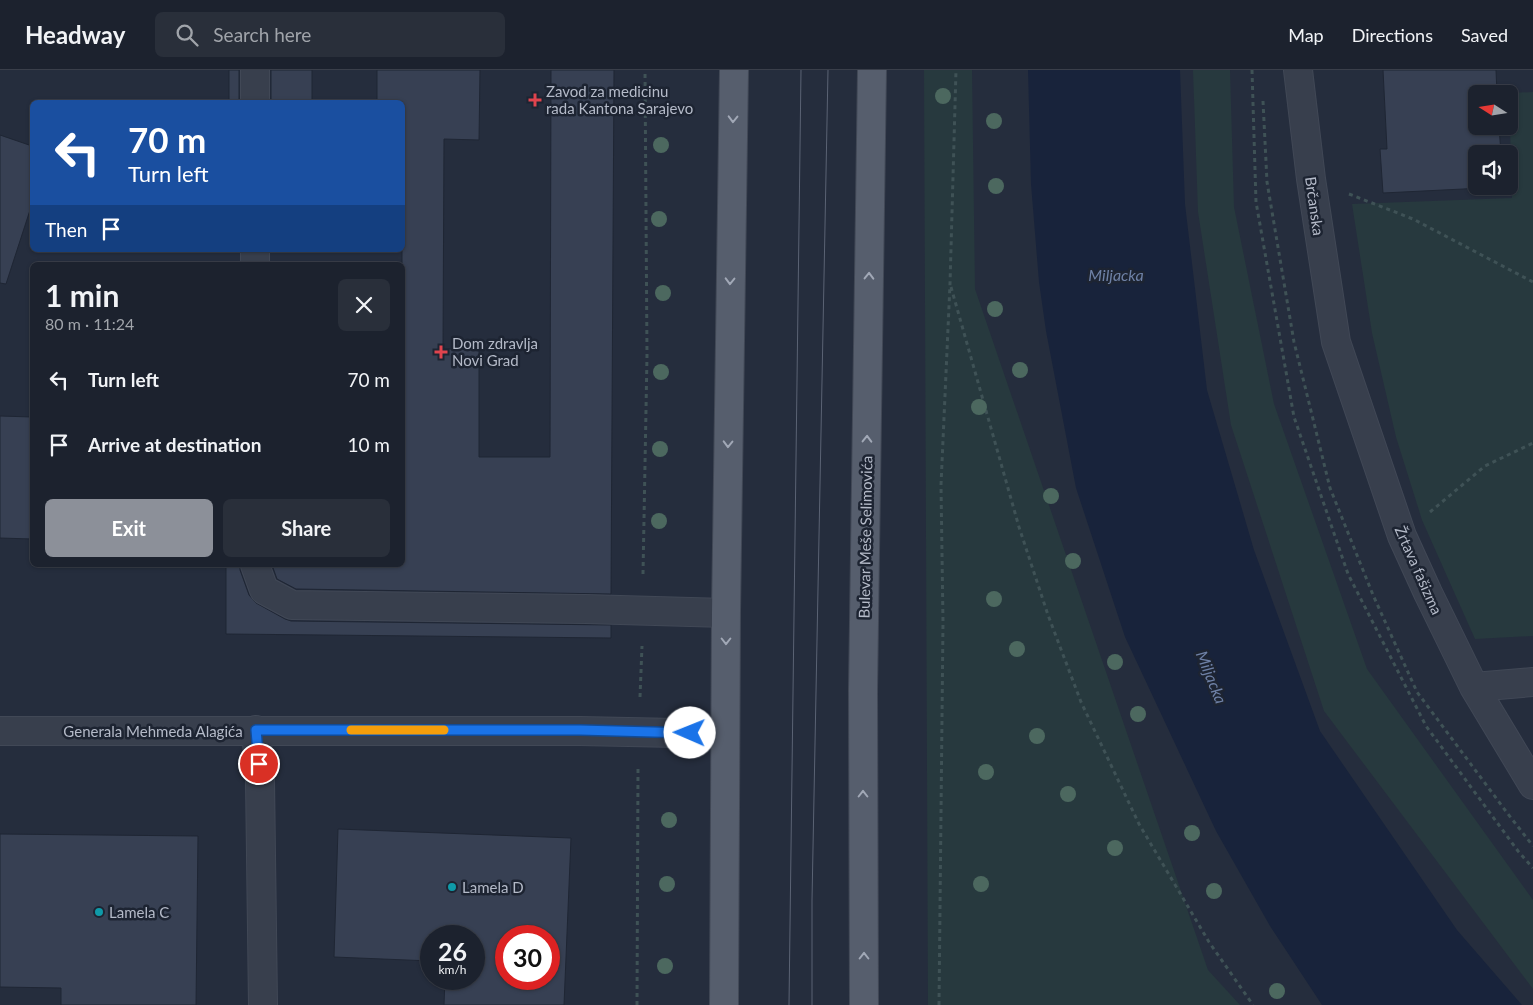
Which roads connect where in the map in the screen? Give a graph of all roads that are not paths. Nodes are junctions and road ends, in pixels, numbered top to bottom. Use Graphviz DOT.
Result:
graph roads {
  1 [pos="255,70"];
  2 [pos="734,70"];
  3 [pos="872,70"];
  4 [pos="1298,70"];
  5 [pos="255,100"];
  6 [pos="1336,342"];
  7 [pos="256,567"];
  8 [pos="726,613"];
  9 [pos="1533,682"];
  10 [pos="1474,687"];
  11 [pos="256,730"];
  12 [pos="0,731"];
  13 [pos="725,734"];
  14 [pos="1533,785"];
  15 [pos="264,1005"];
  16 [pos="724,1005"];
  17 [pos="864,1005"];
  1 -- 5 [label="street"];
  2 -- 8 [label="main road, one-way"];
  17 -- 3 [label="main road, Bulevar Meše Selimovića, one-way"];
  4 -- 6 [label="street, Brčanska"];
  6 -- 10 [label="street, Žrtava fašizma"];
  7 -- 8 [label="street"];
  8 -- 13 [label="main road, one-way"];
  9 -- 10 [label="street"];
  10 -- 14 [label="street, Žrtava fašizma"];
  11 -- 12 [label="street, Generala Mehmeda Alagića"];
  11 -- 13 [label="street, Generala Mehmeda Alagića"];
  11 -- 15 [label="street"];
  13 -- 16 [label="main road"];
}
